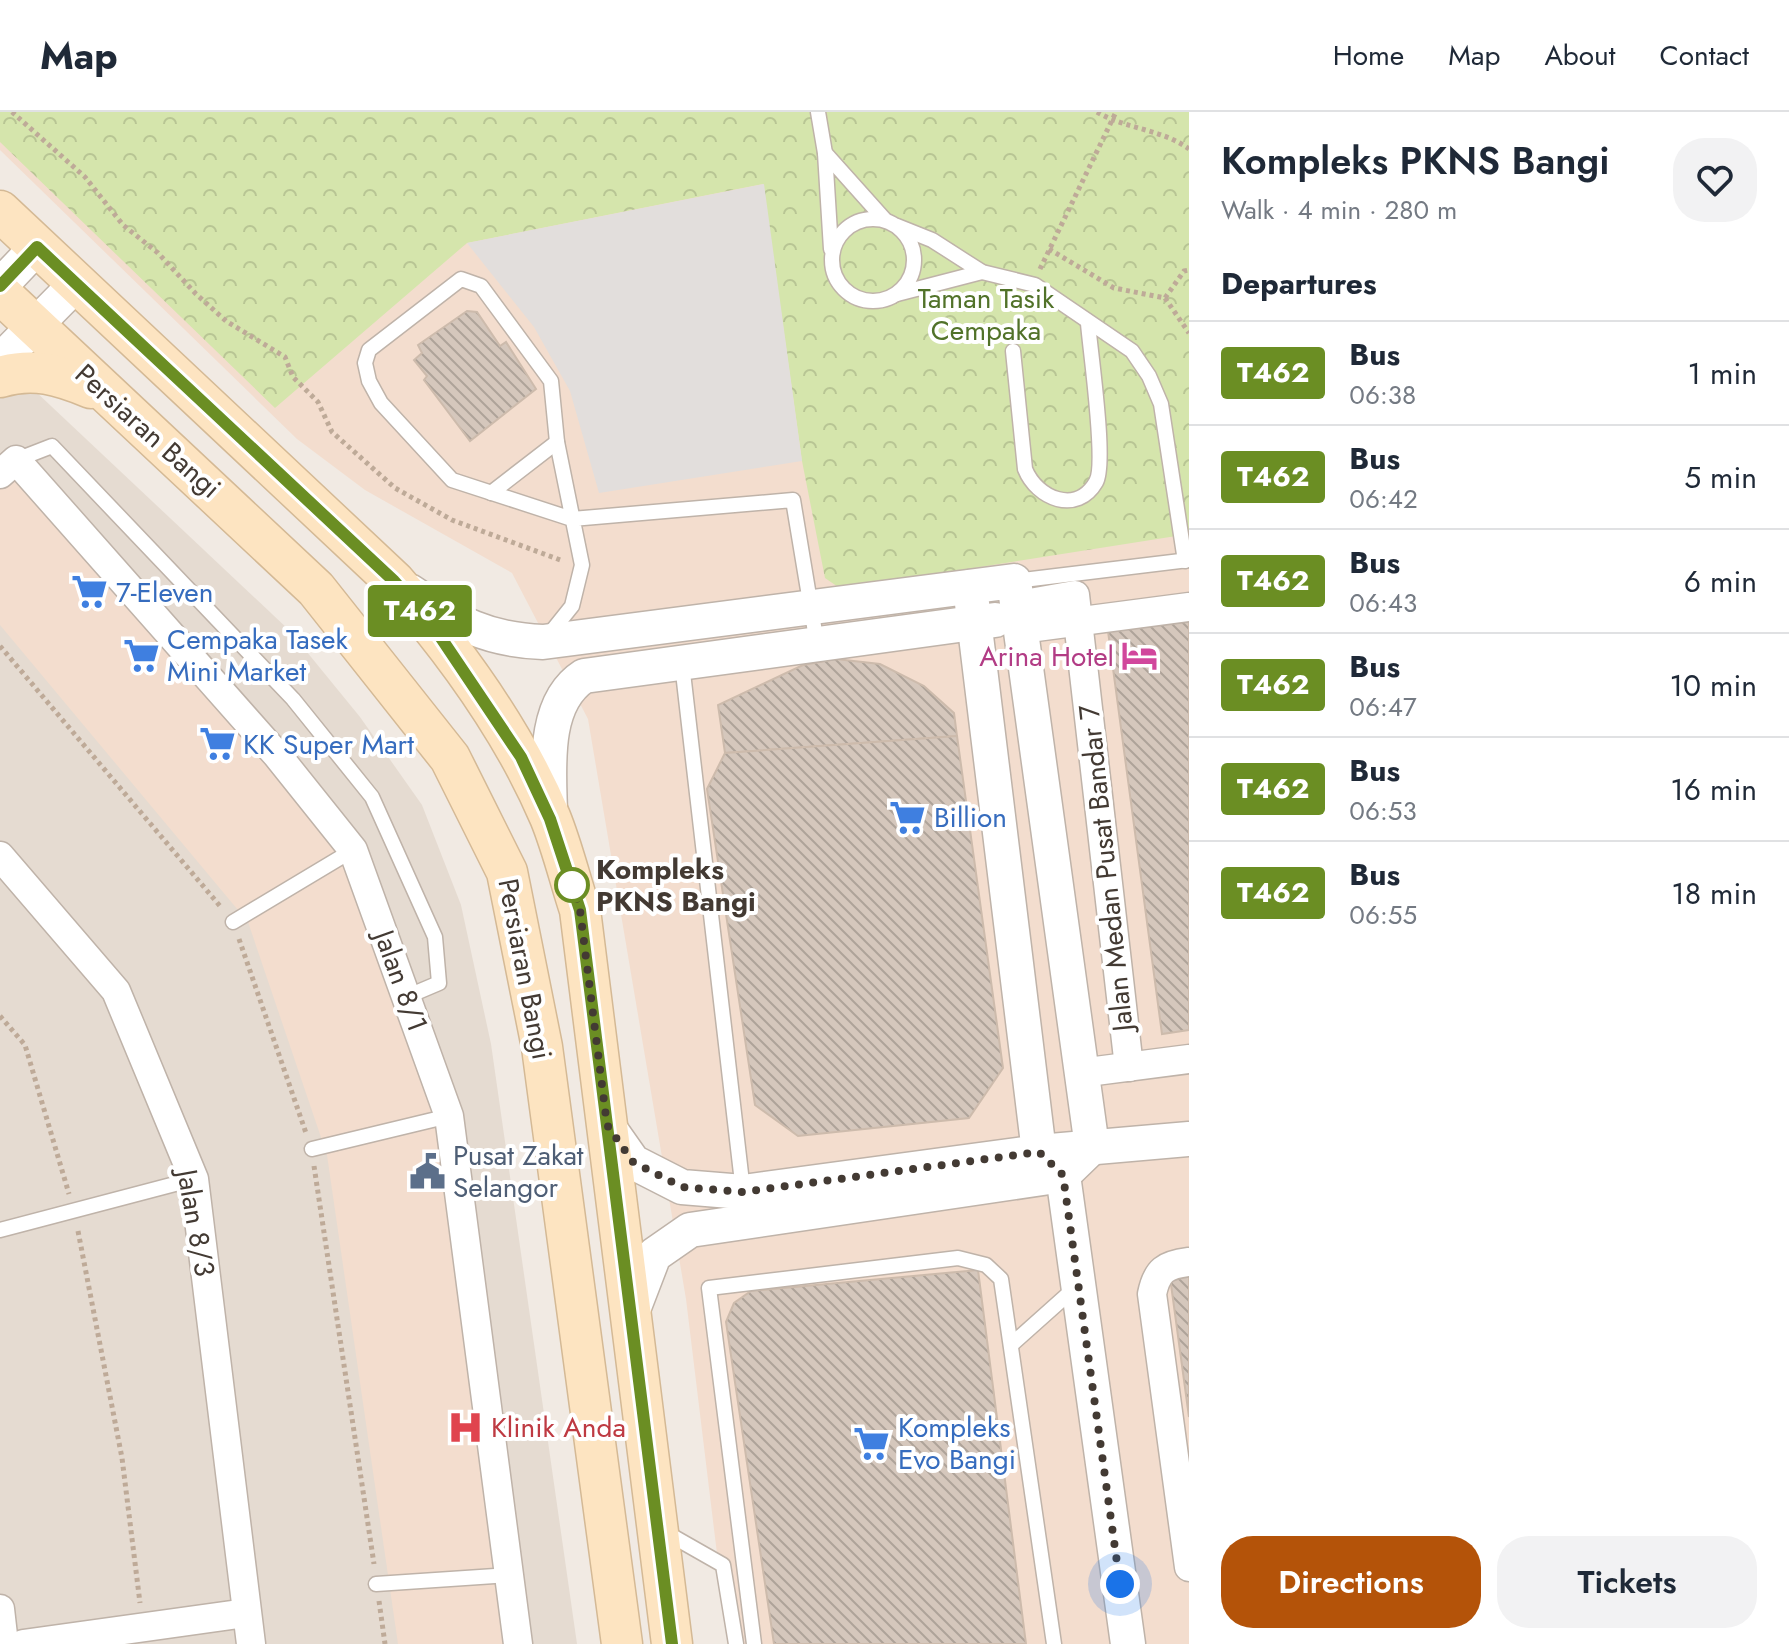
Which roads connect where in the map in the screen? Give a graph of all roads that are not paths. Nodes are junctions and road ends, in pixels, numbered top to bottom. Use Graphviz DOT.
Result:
graph roads {
  1 [pos="818,112"];
  2 [pos="825,153"];
  3 [pos="0,211"];
  4 [pos="891,223"];
  5 [pos="37,247"];
  6 [pos="832,254"];
  7 [pos="982,272"];
  8 [pos="75,285"];
  9 [pos="0,286"];
  10 [pos="0,293"];
  11 [pos="895,295"];
  12 [pos="1088,323"];
  13 [pos="34,327"];
  14 [pos="1013,351"];
  15 [pos="0,361"];
  16 [pos="0,377"];
  17 [pos="110,396"];
  18 [pos="557,442"];
  19 [pos="8,467"];
  20 [pos="491,493"];
  21 [pos="572,519"];
  22 [pos="1187,561"];
  23 [pos="394,581"];
  24 [pos="970,587"];
  25 [pos="812,605"];
  26 [pos="1189,607"];
  27 [pos="1018,608"];
  28 [pos="1079,622"];
  29 [pos="975,623"];
  30 [pos="559,641"];
  31 [pos="817,644"];
  32 [pos="682,663"];
  33 [pos="584,676"];
  34 [pos="550,819"];
  35 [pos="353,850"];
  36 [pos="0,856"];
  37 [pos="233,922"];
  38 [pos="406,997"];
  39 [pos="1189,1059"];
  40 [pos="1129,1067"];
  41 [pos="1080,1073"];
  42 [pos="449,1116"];
  43 [pos="607,1125"];
  44 [pos="1189,1139"];
  45 [pos="1092,1147"];
  46 [pos="312,1149"];
  47 [pos="1051,1163"];
  48 [pos="194,1179"];
  49 [pos="743,1192"];
  50 [pos="0,1230"];
  51 [pos="1189,1262"];
  52 [pos="1078,1286"];
  53 [pos="631,1315"];
  54 [pos="1011,1345"];
  55 [pos="658,1528"];
  56 [pos="1189,1567"];
  57 [pos="510,1575"];
  58 [pos="376,1584"];
  59 [pos="0,1609"];
  60 [pos="246,1613"];
  61 [pos="4,1644"];
  62 [pos="23,1644"];
  63 [pos="251,1644"];
  64 [pos="518,1644"];
  65 [pos="622,1644"];
  66 [pos="672,1644"];
  67 [pos="736,1644"];
  68 [pos="754,1644"];
  69 [pos="1054,1644"];
  70 [pos="1128,1644"];
  1 -- 2 [label="lane"];
  2 -- 4 [label="lane"];
  2 -- 6 [label="lane"];
  3 -- 5 [label="main road, Persiaran Bangi"];
  4 -- 6 [label="lane"];
  4 -- 7 [label="lane"];
  4 -- 11 [label="lane"];
  5 -- 8 [label="main road, Persiaran Bangi"];
  5 -- 9 [label="street"];
  6 -- 11 [label="lane"];
  7 -- 11 [label="lane"];
  7 -- 12 [label="lane"];
  8 -- 13 [label="street"];
  8 -- 23 [label="main road, Persiaran Bangi"];
  10 -- 13 [label="main road, Persiaran Bangi"];
  12 -- 14 [label="lane"];
  12 -- 22 [label="lane"];
  13 -- 15 [label="street"];
  13 -- 17 [label="main road, Persiaran Bangi"];
  16 -- 17 [label="main road"];
  17 -- 65 [label="main road, Persiaran Bangi"];
  18 -- 20 [label="lane"];
  18 -- 20 [label="lane"];
  18 -- 21 [label="lane"];
  19 -- 35 [label="street, Jalan 8/1"];
  19 -- 38 [label="lane"];
  20 -- 21 [label="lane"];
  21 -- 25 [label="lane"];
  21 -- 30 [label="lane"];
  22 -- 27 [label="lane"];
  23 -- 30 [label="street"];
  23 -- 34 [label="main road, Persiaran Bangi"];
  24 -- 25 [label="street"];
  24 -- 27 [label="street"];
  24 -- 29 [label="street"];
  25 -- 30 [label="street"];
  25 -- 31 [label="lane"];
  26 -- 28 [label="street"];
  27 -- 28 [label="street"];
  27 -- 29 [label="street"];
  27 -- 41 [label="street"];
  28 -- 40 [label="street, Jalan Medan Pusat Bandar 7"];
  29 -- 31 [label="street"];
  29 -- 47 [label="street"];
  30 -- 33 [label="street"];
  31 -- 32 [label="street"];
  32 -- 33 [label="street"];
  32 -- 49 [label="lane"];
  33 -- 34 [label="street"];
  34 -- 43 [label="main road, Persiaran Bangi"];
  35 -- 37 [label="lane"];
  35 -- 38 [label="street, Jalan 8/1"];
  36 -- 48 [label="street, Jalan 8/3"];
  38 -- 42 [label="street, Jalan 8/1"];
  39 -- 40 [label="street"];
  40 -- 41 [label="street"];
  41 -- 45 [label="street"];
  42 -- 46 [label="lane"];
  42 -- 57 [label="street, Jalan 8/1"];
  43 -- 49 [label="street"];
  43 -- 53 [label="main road, Persiaran Bangi"];
  44 -- 45 [label="street"];
  45 -- 47 [label="street"];
  47 -- 49 [label="street"];
  47 -- 52 [label="street"];
  47 -- 53 [label="street"];
  48 -- 50 [label="lane"];
  48 -- 60 [label="street, Jalan 8/3"];
  51 -- 56 [label="street"];
  52 -- 54 [label="lane"];
  52 -- 70 [label="street"];
  53 -- 55 [label="main road, Persiaran Bangi"];
  54 -- 68 [label="lane"];
  54 -- 69 [label="lane"];
  55 -- 66 [label="main road, Persiaran Bangi"];
  55 -- 67 [label="lane"];
  57 -- 58 [label="lane"];
  57 -- 64 [label="street, Jalan 8/1"];
  59 -- 61 [label="street"];
  60 -- 62 [label="street"];
  60 -- 63 [label="street, Jalan 8/3"];
}
